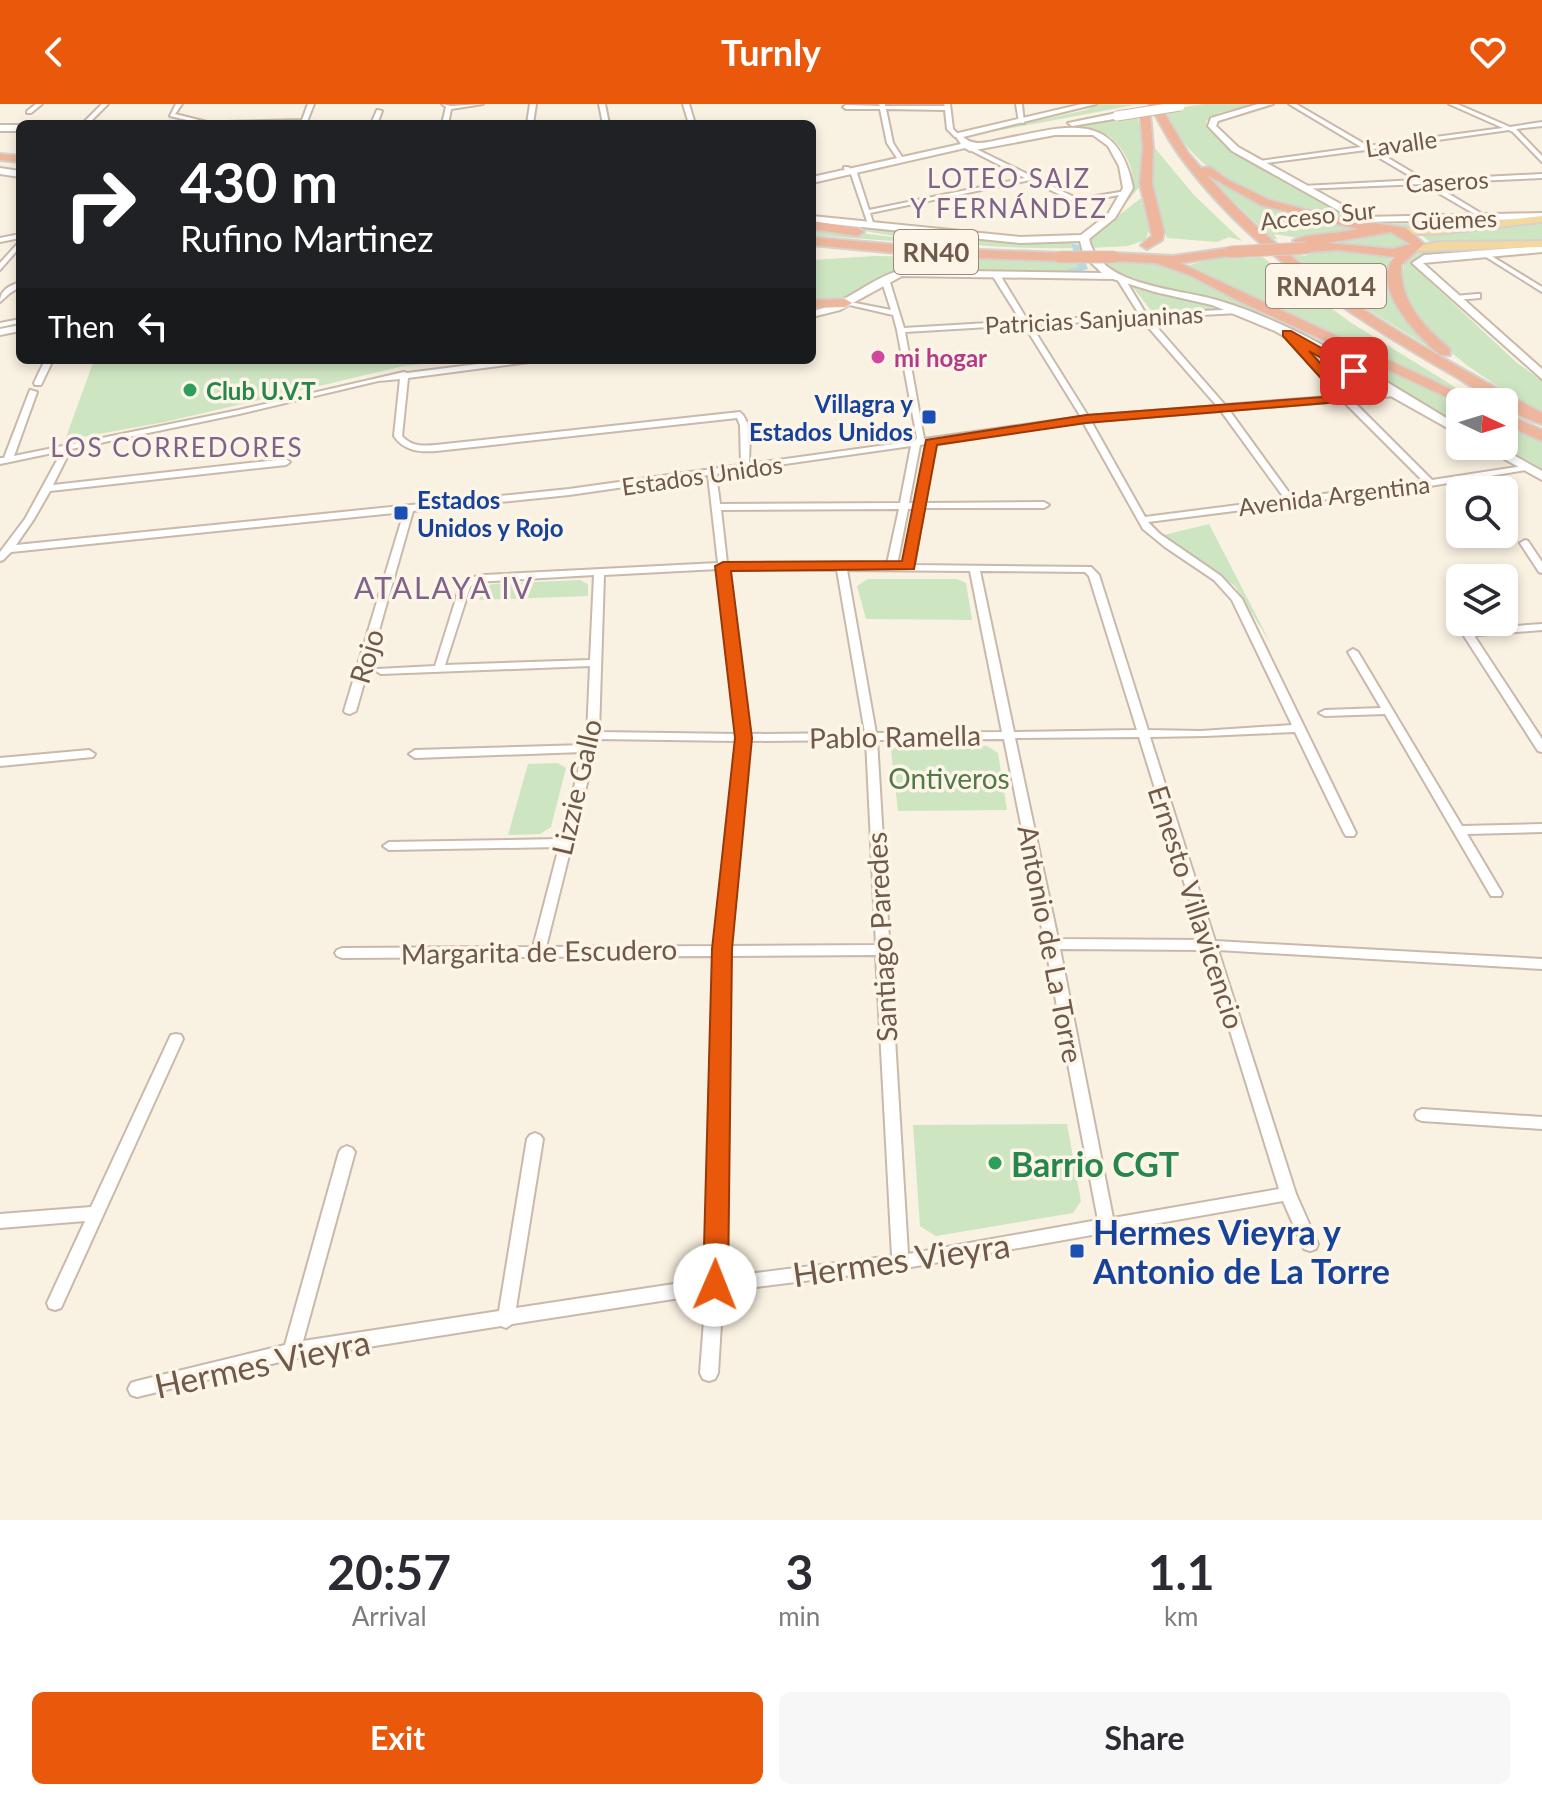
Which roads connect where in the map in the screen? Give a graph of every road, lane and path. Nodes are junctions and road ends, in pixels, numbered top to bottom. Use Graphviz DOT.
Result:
graph roads {
  1 [pos="39,104"];
  2 [pos="105,104"];
  3 [pos="179,104"];
  4 [pos="480,104"];
  5 [pos="1019,104"];
  6 [pos="1092,104"];
  7 [pos="1161,104"];
  8 [pos="1269,104"];
  9 [pos="1292,104"];
  10 [pos="1452,104"];
  11 [pos="882,105"];
  12 [pos="1184,105"];
  13 [pos="447,106"];
  14 [pos="947,106"];
  15 [pos="846,107"];
  16 [pos="1146,107"];
  17 [pos="379,111"];
  18 [pos="29,112"];
  19 [pos="1116,114"];
  20 [pos="89,120"];
  21 [pos="194,120"];
  22 [pos="376,120"];
  23 [pos="1022,122"];
  24 [pos="1542,124"];
  25 [pos="1163,125"];
  26 [pos="1508,127"];
  27 [pos="964,143"];
  28 [pos="1365,148"];
  29 [pos="899,157"];
  30 [pos="1542,160"];
  31 [pos="1260,163"];
  32 [pos="849,170"];
  33 [pos="1542,176"];
  34 [pos="816,177"];
  35 [pos="1032,178"];
  36 [pos="1423,182"];
  37 [pos="1146,184"];
  38 [pos="1303,188"];
  39 [pos="1126,193"];
  40 [pos="867,212"];
  41 [pos="1112,216"];
  42 [pos="1485,218"];
  43 [pos="1542,218"];
  44 [pos="816,222"];
  45 [pos="816,223"];
  46 [pos="1372,225"];
  47 [pos="871,226"];
  48 [pos="1399,231"];
  49 [pos="1084,238"];
  50 [pos="816,240"];
  51 [pos="816,240"];
  52 [pos="1302,244"];
  53 [pos="1145,246"];
  54 [pos="1542,247"];
  55 [pos="16,248"];
  56 [pos="1227,249"];
  57 [pos="1059,254"];
  58 [pos="1113,254"];
  59 [pos="1413,254"];
  60 [pos="1485,254"];
  61 [pos="830,256"];
  62 [pos="1002,256"];
  63 [pos="1158,260"];
  64 [pos="0,268"];
  65 [pos="996,275"];
  66 [pos="1118,278"];
  67 [pos="885,279"];
  68 [pos="16,286"];
  69 [pos="1542,290"];
  70 [pos="1477,296"];
  71 [pos="1455,298"];
  72 [pos="0,300"];
  73 [pos="845,303"];
  74 [pos="1255,303"];
  75 [pos="816,311"];
  76 [pos="1238,311"];
  77 [pos="894,313"];
  78 [pos="1144,317"];
  79 [pos="1024,322"];
  80 [pos="901,330"];
  81 [pos="1287,334"];
  82 [pos="47,364"];
  83 [pos="493,364"];
  84 [pos="404,374"];
  85 [pos="1542,375"];
  86 [pos="1369,380"];
  87 [pos="1468,388"];
  88 [pos="1446,391"];
  89 [pos="1394,394"];
  90 [pos="1346,399"];
  91 [pos="1225,410"];
  92 [pos="1542,418"];
  93 [pos="1086,419"];
  94 [pos="1518,419"];
  95 [pos="1446,423"];
  96 [pos="1518,424"];
  97 [pos="1542,434"];
  98 [pos="918,442"];
  99 [pos="931,442"];
  100 [pos="68,447"];
  101 [pos="4,460"];
  102 [pos="1513,460"];
  103 [pos="286,462"];
  104 [pos="1526,467"];
  105 [pos="745,469"];
  106 [pos="712,474"];
  107 [pos="1542,476"];
  108 [pos="1430,483"];
  109 [pos="46,489"];
  110 [pos="1290,500"];
  111 [pos="1044,505"];
  112 [pos="905,506"];
  113 [pos="919,506"];
  114 [pos="716,507"];
  115 [pos="409,509"];
  116 [pos="1141,520"];
  117 [pos="1525,543"];
  118 [pos="9,549"];
  119 [pos="0,558"];
  120 [pos="909,565"];
  121 [pos="723,566"];
  122 [pos="841,566"];
  123 [pos="892,566"];
  124 [pos="974,568"];
  125 [pos="1542,570"];
  126 [pos="599,574"];
  127 [pos="1542,627"];
  128 [pos="1353,652"];
  129 [pos="597,663"];
  130 [pos="439,669"];
  131 [pos="381,671"];
  132 [pos="350,711"];
  133 [pos="1388,711"];
  134 [pos="1325,713"];
  135 [pos="1297,728"];
  136 [pos="871,735"];
  137 [pos="1008,735"];
  138 [pos="1143,735"];
  139 [pos="743,738"];
  140 [pos="591,742"];
  141 [pos="1542,748"];
  142 [pos="89,754"];
  143 [pos="415,754"];
  144 [pos="0,762"];
  145 [pos="1542,828"];
  146 [pos="1457,830"];
  147 [pos="1350,833"];
  148 [pos="565,843"];
  149 [pos="389,846"];
  150 [pos="1496,893"];
  151 [pos="1052,944"];
  152 [pos="1209,945"];
  153 [pos="722,949"];
  154 [pos="539,950"];
  155 [pos="880,950"];
  156 [pos="342,953"];
  157 [pos="1542,964"];
  158 [pos="176,1039"];
  159 [pos="1422,1115"];
  160 [pos="1542,1123"];
  161 [pos="535,1139"];
  162 [pos="347,1152"];
  163 [pos="1288,1194"];
  164 [pos="96,1213"];
  165 [pos="0,1221"];
  166 [pos="1107,1227"];
  167 [pos="1310,1244"];
  168 [pos="900,1262"];
  169 [pos="715,1285"];
  170 [pos="55,1303"];
  171 [pos="506,1320"];
  172 [pos="292,1351"];
  173 [pos="709,1373"];
  174 [pos="137,1389"];
  1 -- 18 [label="street"];
  2 -- 20 [label="street"];
  3 -- 21 [label="street"];
  4 -- 13 [label="street"];
  5 -- 23 [label="street"];
  6 -- 23 [label="street"];
  7 -- 19 [label="street, bridge"];
  8 -- 31 [label="street"];
  9 -- 28 [label="street"];
  10 -- 26 [label="street"];
  11 -- 14 [label="street"];
  11 -- 15 [label="street"];
  11 -- 29 [label="street"];
  12 -- 19 [label="street, bridge"];
  14 -- 27 [label="street"];
  16 -- 25 [label="highway, RNA014"];
  16 -- 37 [label="highway"];
  16 -- 87 [label="highway, RNA014"];
  17 -- 22 [label="street"];
  19 -- 27 [label="street"];
  23 -- 27 [label="street"];
  24 -- 26 [label="street, Lavalle"];
  25 -- 46 [label="highway"];
  25 -- 92 [label="highway, RNA014"];
  26 -- 28 [label="street, Lavalle"];
  26 -- 30 [label="street"];
  27 -- 29 [label="street"];
  27 -- 32 [label="street"];
  27 -- 35 [label="street"];
  27 -- 39 [label="street"];
  28 -- 31 [label="street, Lavalle"];
  28 -- 36 [label="street"];
  29 -- 32 [label="street"];
  31 -- 38 [label="street"];
  32 -- 34 [label="street"];
  32 -- 40 [label="street"];
  33 -- 36 [label="street, Caseros"];
  35 -- 39 [label="street"];
  35 -- 40 [label="street"];
  36 -- 38 [label="street, Caseros"];
  36 -- 42 [label="street"];
  37 -- 41 [label="street"];
  37 -- 53 [label="highway"];
  38 -- 46 [label="street"];
  39 -- 41 [label="street"];
  40 -- 47 [label="street"];
  41 -- 49 [label="street"];
  42 -- 43 [label="street, Güemes"];
  42 -- 46 [label="street, Güemes"];
  43 -- 48 [label="main road, Güemes / RN40"];
  44 -- 47 [label="street"];
  45 -- 57 [label="highway"];
  46 -- 48 [label="highway, Acceso Sur / RN40"];
  46 -- 52 [label="highway, Acceso Sur / RN40"];
  47 -- 49 [label="street"];
  48 -- 59 [label="highway, Acceso Sur"];
  49 -- 66 [label="street"];
  50 -- 57 [label="highway, Acceso Sur / RN40"];
  51 -- 62 [label="highway, Acceso Sur / RN40"];
  52 -- 56 [label="highway, Acceso Sur / RN40, bridge"];
  52 -- 59 [label="highway, Acceso Sur / RN40"];
  53 -- 56 [label="highway, Acceso Sur / RN40"];
  53 -- 58 [label="highway, Acceso Sur / RN40"];
  53 -- 63 [label="highway"];
  54 -- 59 [label="main road, RN40"];
  54 -- 60 [label="street, RN40"];
  55 -- 64 [label="street"];
  56 -- 63 [label="highway, Acceso Sur / RN40"];
  57 -- 58 [label="highway, Acceso Sur / RN40, bridge"];
  57 -- 62 [label="highway, Acceso Sur / RN40"];
  58 -- 63 [label="highway, Acceso Sur / RN40"];
  59 -- 60 [label="street, RN40"];
  59 -- 71 [label="street"];
  59 -- 92 [label="highway"];
  60 -- 69 [label="street"];
  61 -- 62 [label="highway"];
  63 -- 74 [label="highway"];
  65 -- 66 [label="street"];
  65 -- 67 [label="street"];
  65 -- 79 [label="street"];
  66 -- 76 [label="street"];
  66 -- 78 [label="street"];
  67 -- 73 [label="street"];
  67 -- 77 [label="street"];
  68 -- 72 [label="street"];
  70 -- 71 [label="street"];
  71 -- 85 [label="street"];
  73 -- 75 [label="highway"];
  73 -- 77 [label="street"];
  74 -- 86 [label="street"];
  74 -- 88 [label="highway"];
  76 -- 78 [label="street, Patricias Sanjuaninas"];
  76 -- 81 [label="street"];
  77 -- 80 [label="street"];
  78 -- 79 [label="street, Patricias Sanjuaninas"];
  78 -- 91 [label="street"];
  79 -- 80 [label="street, Patricias Sanjuaninas"];
  79 -- 93 [label="street"];
  80 -- 98 [label="street"];
  81 -- 86 [label="street"];
  81 -- 90 [label="street"];
  82 -- 101 [label="street"];
  83 -- 84 [label="street"];
  84 -- 100 [label="street"];
  84 -- 105 [label="street"];
  86 -- 89 [label="street"];
  89 -- 90 [label="street, Estados Unidos"];
  89 -- 95 [label="street"];
  90 -- 91 [label="street, Estados Unidos"];
  90 -- 108 [label="street"];
  91 -- 93 [label="street, Estados Unidos"];
  91 -- 110 [label="street"];
  93 -- 99 [label="street, Estados Unidos"];
  93 -- 116 [label="street"];
  94 -- 97 [label="highway"];
  96 -- 97 [label="highway"];
  98 -- 99 [label="street, Estados Unidos"];
  98 -- 105 [label="street, Estados Unidos"];
  98 -- 112 [label="street"];
  99 -- 113 [label="street"];
  100 -- 101 [label="street"];
  100 -- 109 [label="street"];
  102 -- 104 [label="street"];
  103 -- 109 [label="street"];
  104 -- 107 [label="street"];
  104 -- 108 [label="street, Avenida Argentina"];
  105 -- 106 [label="street, Estados Unidos"];
  106 -- 114 [label="street"];
  106 -- 115 [label="street, Estados Unidos"];
  108 -- 110 [label="street, Avenida Argentina"];
  109 -- 118 [label="street"];
  110 -- 116 [label="street, Avenida Argentina"];
  111 -- 113 [label="street"];
  112 -- 113 [label="street"];
  112 -- 114 [label="street"];
  112 -- 123 [label="street"];
  113 -- 120 [label="street"];
  114 -- 121 [label="street"];
  115 -- 118 [label="street, Estados Unidos"];
  115 -- 132 [label="street, Rojo"];
  116 -- 135 [label="street"];
  117 -- 125 [label="street"];
  118 -- 119 [label="street"];
  120 -- 123 [label="street"];
  120 -- 124 [label="street"];
  121 -- 122 [label="street"];
  121 -- 126 [label="street"];
  121 -- 139 [label="street"];
  122 -- 123 [label="street"];
  122 -- 136 [label="street, Santiago Paredes"];
  124 -- 137 [label="street, Antonio de La Torre"];
  124 -- 138 [label="street, Ernesto Villavicencio"];
  126 -- 129 [label="street, Lizzie Gallo"];
  126 -- 130 [label="street"];
  127 -- 141 [label="street"];
  128 -- 133 [label="street"];
  129 -- 130 [label="street"];
  129 -- 140 [label="street, Lizzie Gallo"];
  130 -- 131 [label="street"];
  133 -- 134 [label="street"];
  133 -- 146 [label="street"];
  135 -- 138 [label="street, Pablo Ramella"];
  135 -- 147 [label="street"];
  136 -- 137 [label="street, Pablo Ramella"];
  136 -- 139 [label="street, Pablo Ramella"];
  136 -- 155 [label="street, Santiago Paredes"];
  137 -- 138 [label="street, Pablo Ramella"];
  137 -- 151 [label="street, Antonio de La Torre"];
  138 -- 152 [label="street, Ernesto Villavicencio"];
  139 -- 140 [label="street, Pablo Ramella"];
  139 -- 153 [label="street"];
  140 -- 143 [label="street, Pablo Ramella"];
  140 -- 148 [label="street, Lizzie Gallo"];
  142 -- 144 [label="street"];
  145 -- 146 [label="street"];
  146 -- 150 [label="street"];
  148 -- 149 [label="street"];
  148 -- 154 [label="street, Lizzie Gallo"];
  151 -- 152 [label="street"];
  151 -- 166 [label="street, Antonio de La Torre"];
  152 -- 157 [label="street"];
  152 -- 163 [label="street, Ernesto Villavicencio"];
  153 -- 154 [label="street, Margarita de Escudero"];
  153 -- 155 [label="street, Margarita de Escudero"];
  153 -- 169 [label="street"];
  154 -- 156 [label="street, Margarita de Escudero"];
  155 -- 168 [label="street, Santiago Paredes"];
  158 -- 164 [label="street"];
  159 -- 160 [label="street"];
  161 -- 171 [label="street"];
  162 -- 172 [label="street"];
  163 -- 166 [label="street, Hermes Vieyra"];
  163 -- 167 [label="street, Ernesto Villavicencio"];
  164 -- 165 [label="street"];
  164 -- 170 [label="street"];
  166 -- 168 [label="street, Hermes Vieyra"];
  168 -- 169 [label="street, Hermes Vieyra"];
  169 -- 171 [label="street, Hermes Vieyra"];
  169 -- 173 [label="street"];
  171 -- 172 [label="street, Hermes Vieyra"];
  172 -- 174 [label="street, Hermes Vieyra"];
}
